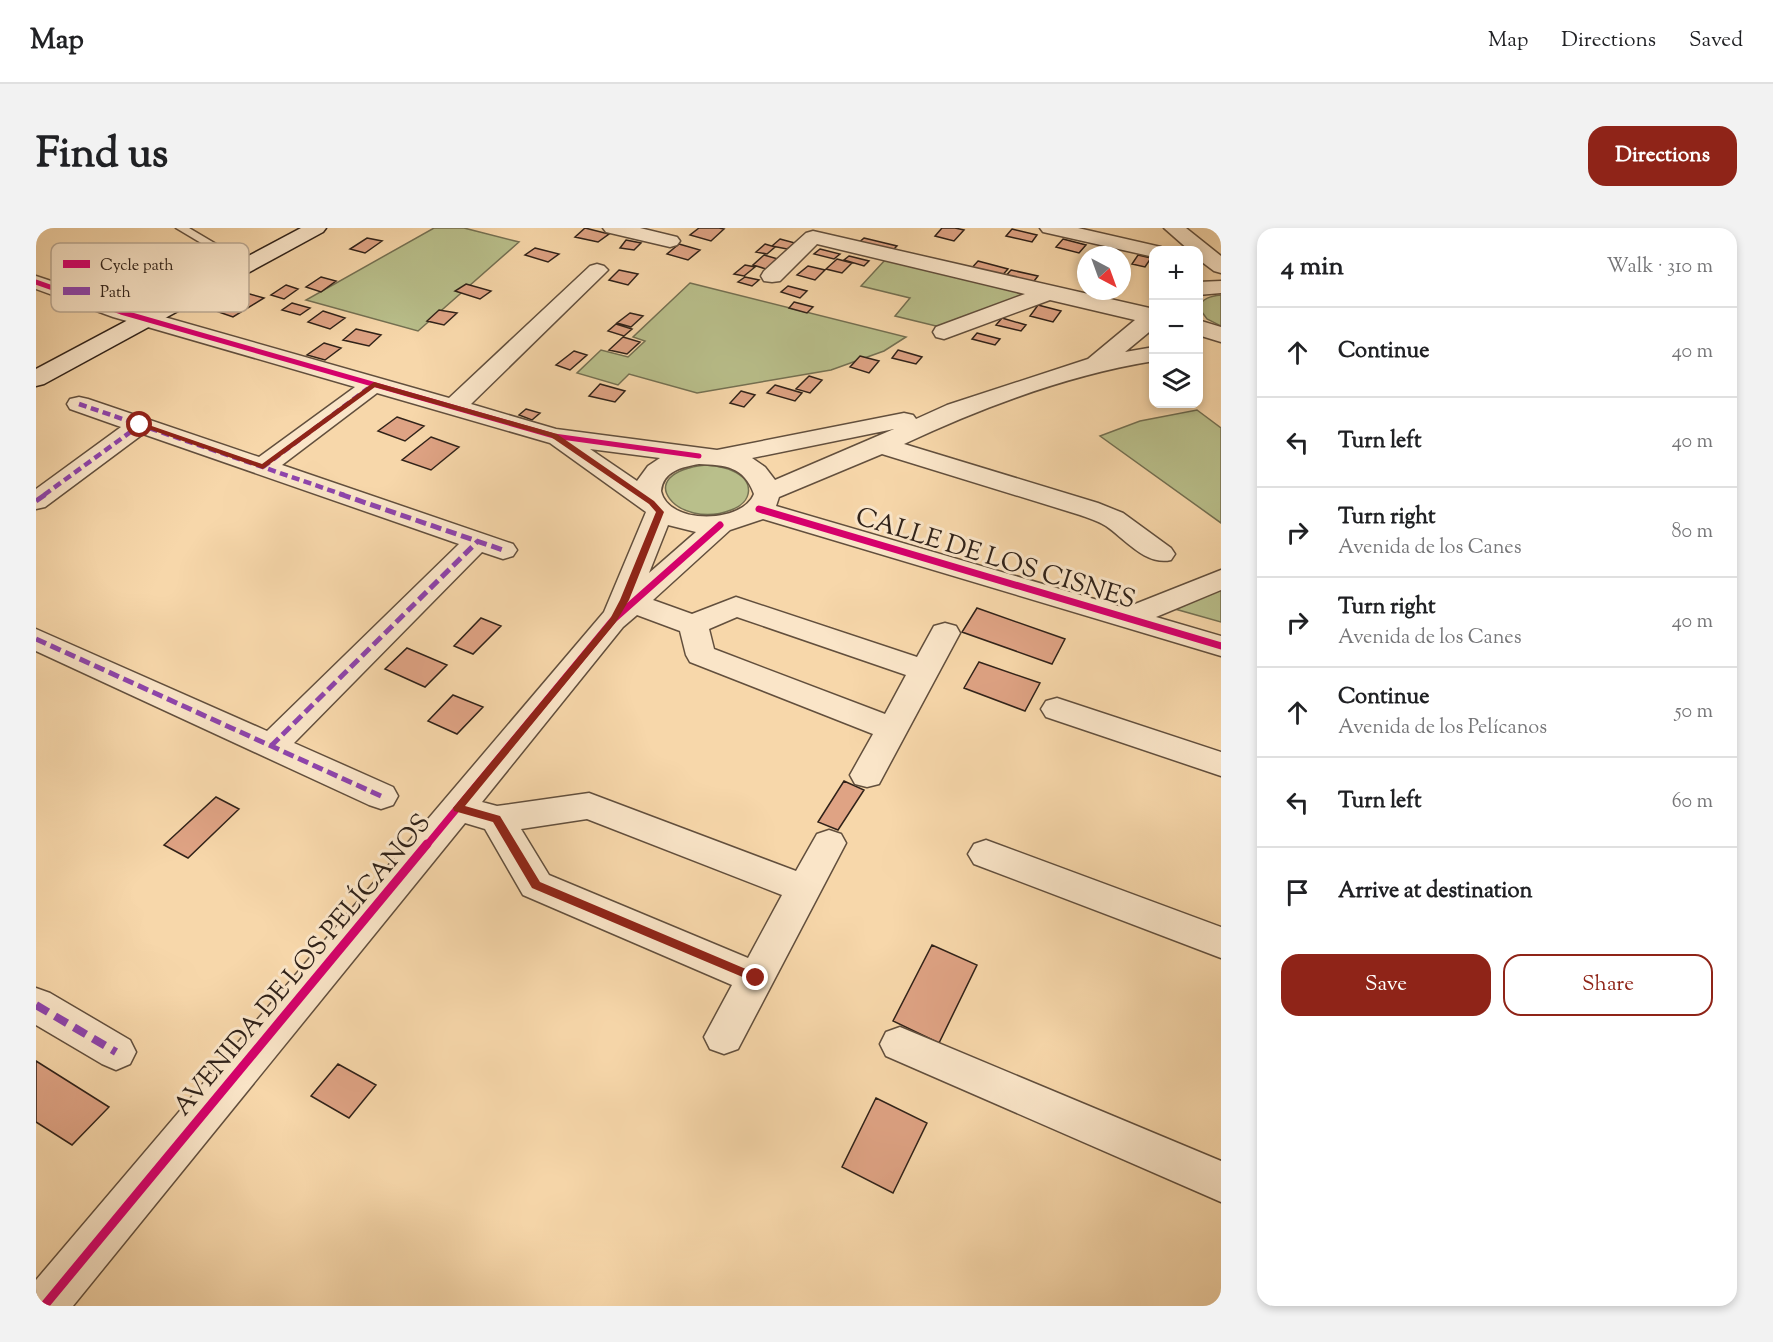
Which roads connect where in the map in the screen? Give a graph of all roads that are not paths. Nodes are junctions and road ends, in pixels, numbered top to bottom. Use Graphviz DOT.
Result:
graph roads {
  1 [pos="181,228"];
  2 [pos="279,228"];
  3 [pos="316,228"];
  4 [pos="613,228"];
  5 [pos="1050,228"];
  6 [pos="1173,228"];
  7 [pos="677,235"];
  8 [pos="208,243"];
  9 [pos="249,243"];
  10 [pos="1173,246"];
  11 [pos="1149,250"];
  12 [pos="652,257"];
  13 [pos="249,264"];
  14 [pos="1221,267"];
  15 [pos="597,270"];
  16 [pos="772,276"];
  17 [pos="36,282"];
  18 [pos="51,287"];
  19 [pos="1221,287"];
  20 [pos="1203,289"];
  21 [pos="1048,293"];
  22 [pos="121,312"];
  23 [pos="160,312"];
  24 [pos="1149,316"];
  25 [pos="147,319"];
  26 [pos="1149,320"];
  27 [pos="1203,329"];
  28 [pos="944,332"];
  29 [pos="1221,335"];
  30 [pos="1221,343"];
  31 [pos="1203,346"];
  32 [pos="1149,355"];
  33 [pos="36,357"];
  34 [pos="1096,364"];
  35 [pos="36,379"];
  36 [pos="374,384"];
  37 [pos="79,404"];
  38 [pos="454,407"];
  39 [pos="956,410"];
  40 [pos="140,425"];
  41 [pos="554,436"];
  42 [pos="881,445"];
  43 [pos="708,457"];
  44 [pos="263,467"];
  45 [pos="36,501"];
  46 [pos="763,501"];
  47 [pos="656,507"];
  48 [pos="720,525"];
  49 [pos="1161,554"];
  50 [pos="1221,579"];
  51 [pos="624,608"];
  52 [pos="1127,618"];
  53 [pos="693,625"];
  54 [pos="945,633"];
  55 [pos="36,639"];
  56 [pos="1221,646"];
  57 [pos="924,670"];
  58 [pos="1058,709"];
  59 [pos="892,729"];
  60 [pos="271,746"];
  61 [pos="1221,764"];
  62 [pos="867,775"];
  63 [pos="381,796"];
  64 [pos="458,808"];
  65 [pos="497,819"];
  66 [pos="829,843"];
  67 [pos="986,854"];
  68 [pos="805,889"];
  69 [pos="1221,943"];
  70 [pos="756,978"];
  71 [pos="36,1005"];
  72 [pos="724,1037"];
  73 [pos="900,1044"];
  74 [pos="116,1052"];
  75 [pos="1221,1182"];
  76 [pos="44,1306"];
  1 -- 8 [label="lane"];
  2 -- 9 [label="street"];
  3 -- 13 [label="street"];
  4 -- 7 [label="street"];
  5 -- 11 [label="street"];
  6 -- 10 [label="street"];
  6 -- 14 [label="street"];
  7 -- 12 [label="street"];
  15 -- 38 [label="street"];
  16 -- 21 [label="street"];
  17 -- 18 [label="street"];
  19 -- 20 [label="street"];
  21 -- 24 [label="street"];
  21 -- 28 [label="street"];
  22 -- 25 [label="street"];
  22 -- 33 [label="street"];
  23 -- 25 [label="street"];
  25 -- 35 [label="street"];
  25 -- 36 [label="street"];
  26 -- 34 [label="street"];
  27 -- 29 [label="street"];
  30 -- 31 [label="street"];
  32 -- 34 [label="street"];
  34 -- 39 [label="street"];
  36 -- 38 [label="street"];
  36 -- 44 [label="street"];
  37 -- 40 [label="street"];
  38 -- 41 [label="street"];
  39 -- 42 [label="street"];
  39 -- 43 [label="street"];
  40 -- 44 [label="street"];
  40 -- 45 [label="street"];
  41 -- 43 [label="street"];
  41 -- 47 [label="street"];
  42 -- 46 [label="street"];
  42 -- 49 [label="street"];
  43 -- 46 [label="street"];
  43 -- 47 [label="street"];
  44 -- 60 [label="street"];
  46 -- 48 [label="street"];
  46 -- 52 [label="street, CALLE DE LOS CISNES"];
  47 -- 48 [label="street"];
  47 -- 51 [label="street"];
  48 -- 51 [label="street, AVENIDA DE LOS PELÍCANOS"];
  50 -- 52 [label="street"];
  51 -- 53 [label="street"];
  51 -- 64 [label="street, AVENIDA DE LOS PELÍCANOS"];
  52 -- 56 [label="street, CALLE DE LOS CISNES"];
  53 -- 57 [label="street"];
  53 -- 59 [label="street"];
  54 -- 57 [label="street"];
  55 -- 60 [label="street"];
  57 -- 59 [label="street"];
  58 -- 61 [label="street"];
  59 -- 62 [label="street"];
  60 -- 63 [label="street"];
  64 -- 65 [label="street"];
  64 -- 76 [label="street, AVENIDA DE LOS PELÍCANOS"];
  65 -- 68 [label="street"];
  65 -- 70 [label="street"];
  66 -- 68 [label="street"];
  67 -- 69 [label="street"];
  68 -- 70 [label="street"];
  70 -- 72 [label="street"];
  71 -- 74 [label="street"];
  73 -- 75 [label="street"];
}
